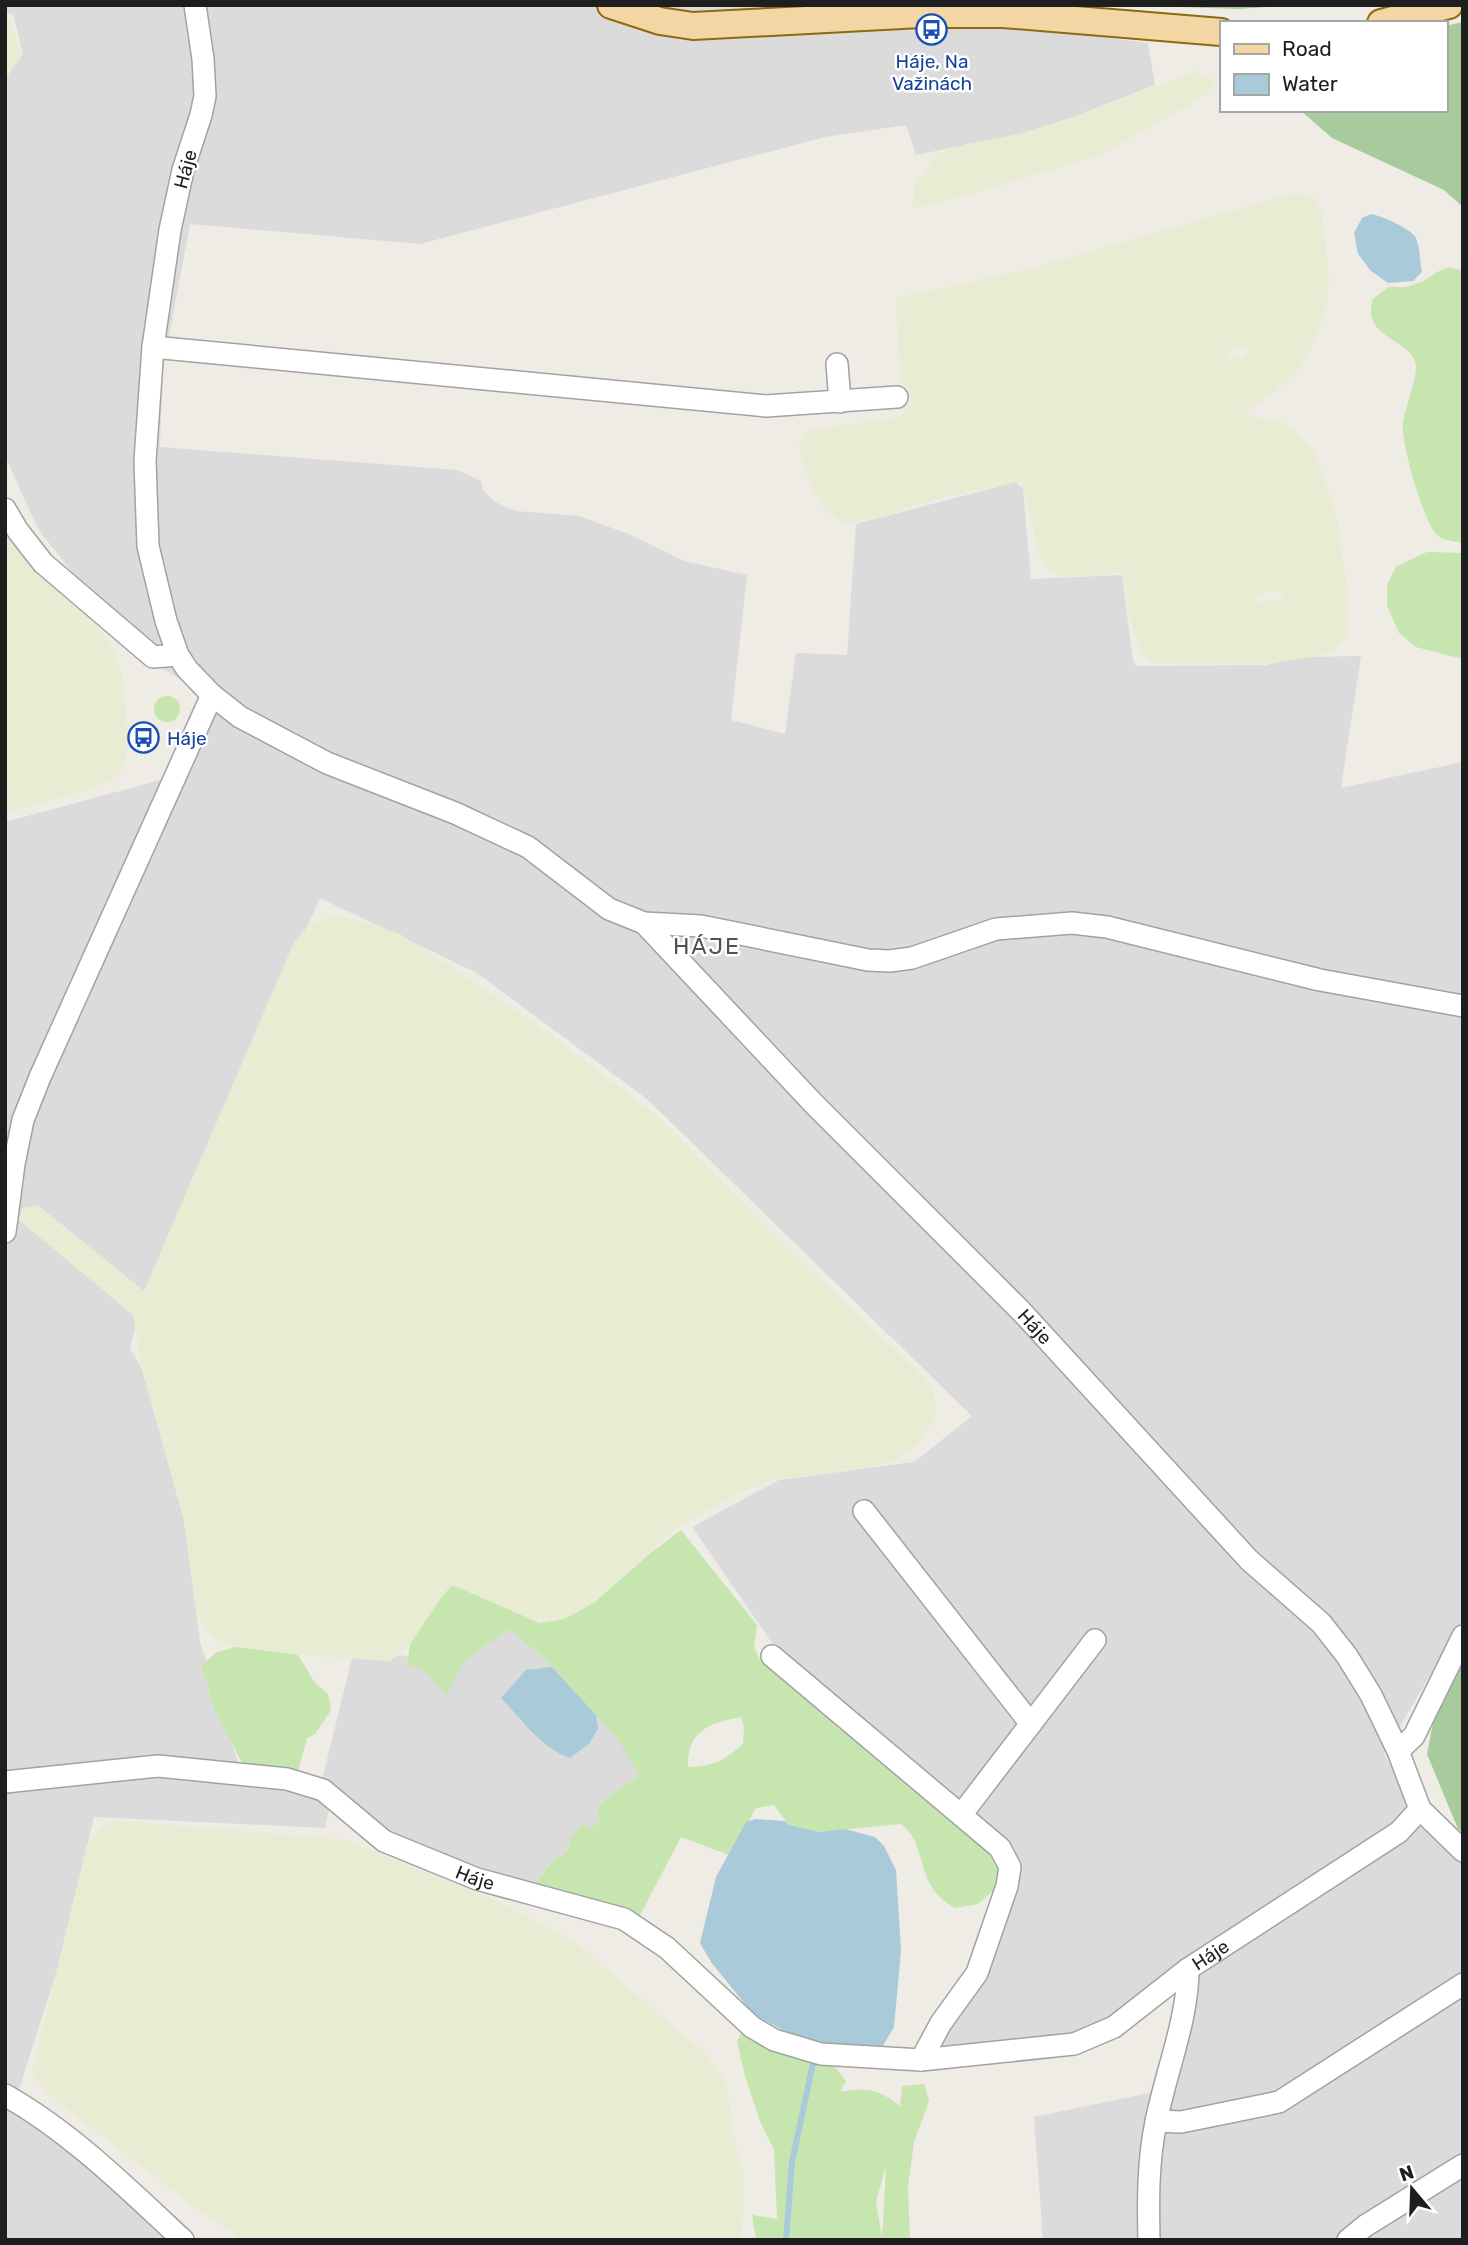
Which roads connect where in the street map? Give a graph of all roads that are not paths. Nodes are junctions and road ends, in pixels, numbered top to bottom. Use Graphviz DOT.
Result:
graph roads {
  1 [pos="195,5"];
  2 [pos="611,5"];
  3 [pos="1449,5"];
  4 [pos="1389,21"];
  5 [pos="1220,32"];
  6 [pos="153,347"];
  7 [pos="837,364"];
  8 [pos="897,397"];
  9 [pos="840,402"];
  10 [pos="5,509"];
  11 [pos="178,655"];
  12 [pos="212,695"];
  13 [pos="644,923"];
  14 [pos="1463,1006"];
  15 [pos="5,1232"];
  16 [pos="864,1511"];
  17 [pos="1463,1636"];
  18 [pos="1095,1640"];
  19 [pos="772,1656"];
  20 [pos="1031,1724"];
  21 [pos="1398,1751"];
  22 [pos="5,1782"];
  23 [pos="1420,1810"];
  24 [pos="961,1815"];
  25 [pos="1463,1851"];
  26 [pos="1188,1969"];
  27 [pos="1463,1984"];
  28 [pos="921,2060"];
  29 [pos="5,2095"];
  30 [pos="1156,2121"];
  31 [pos="1463,2165"];
  32 [pos="183,2240"];
  33 [pos="1149,2240"];
  34 [pos="1348,2240"];
  1 -- 6 [label="street, Háje"];
  2 -- 5 [label="main road"];
  3 -- 4 [label="main road"];
  6 -- 9 [label="street"];
  6 -- 11 [label="street, Háje"];
  7 -- 9 [label="street"];
  8 -- 9 [label="street"];
  10 -- 11 [label="street"];
  11 -- 12 [label="street, Háje"];
  12 -- 13 [label="street, Háje"];
  12 -- 15 [label="street"];
  13 -- 14 [label="street, Háje"];
  13 -- 21 [label="street, Háje"];
  16 -- 20 [label="street"];
  17 -- 21 [label="street"];
  18 -- 20 [label="street"];
  19 -- 24 [label="street"];
  20 -- 24 [label="street"];
  21 -- 23 [label="street, Háje"];
  22 -- 28 [label="street, Háje"];
  23 -- 25 [label="street"];
  23 -- 26 [label="street, Háje"];
  24 -- 28 [label="street"];
  26 -- 28 [label="street, Háje"];
  26 -- 30 [label="street"];
  27 -- 30 [label="street"];
  29 -- 32 [label="street"];
  30 -- 33 [label="street"];
  31 -- 34 [label="street"];
}
